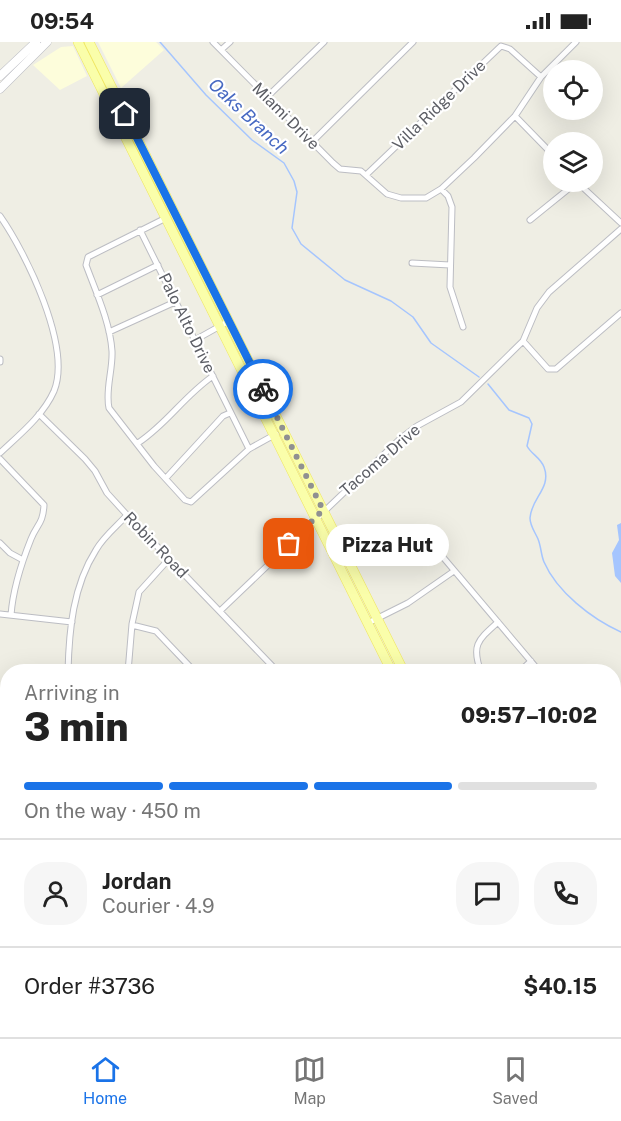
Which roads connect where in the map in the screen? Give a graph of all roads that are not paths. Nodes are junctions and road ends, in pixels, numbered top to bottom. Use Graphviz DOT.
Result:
graph roads {
  1 [pos="36,42"];
  2 [pos="47,42"];
  3 [pos="78,42"];
  4 [pos="89,42"];
  5 [pos="213,42"];
  6 [pos="230,42"];
  7 [pos="324,42"];
  8 [pos="413,42"];
  9 [pos="576,42"];
  10 [pos="222,50"];
  11 [pos="541,77"];
  12 [pos="1,81"];
  13 [pos="267,97"];
  14 [pos="515,116"];
  15 [pos="312,142"];
  16 [pos="543,145"];
  17 [pos="366,175"];
  18 [pos="441,189"];
  19 [pos="565,192"];
  20 [pos="587,192"];
  21 [pos="0,216"];
  22 [pos="165,218"];
  23 [pos="530,220"];
  24 [pos="621,224"];
  25 [pos="621,229"];
  26 [pos="140,230"];
  27 [pos="412,263"];
  28 [pos="158,265"];
  29 [pos="450,265"];
  30 [pos="98,295"];
  31 [pos="176,302"];
  32 [pos="621,313"];
  33 [pos="229,321"];
  34 [pos="219,326"];
  35 [pos="463,327"];
  36 [pos="109,332"];
  37 [pos="195,340"];
  38 [pos="523,341"];
  39 [pos="213,376"];
  40 [pos="230,413"];
  41 [pos="39,414"];
  42 [pos="286,433"];
  43 [pos="273,434"];
  44 [pos="138,443"];
  45 [pos="249,449"];
  46 [pos="0,453"];
  47 [pos="0,459"];
  48 [pos="166,478"];
  49 [pos="323,510"];
  50 [pos="127,515"];
  51 [pos="315,518"];
  52 [pos="0,543"];
  53 [pos="431,543"];
  54 [pos="169,559"];
  55 [pos="23,560"];
  56 [pos="454,571"];
  57 [pos="220,611"];
  58 [pos="0,614"];
  59 [pos="12,615"];
  60 [pos="378,619"];
  61 [pos="72,622"];
  62 [pos="498,622"];
  63 [pos="368,623"];
  64 [pos="132,626"];
  65 [pos="531,661"];
  66 [pos="69,664"];
  67 [pos="129,664"];
  68 [pos="187,664"];
  69 [pos="270,664"];
  70 [pos="388,664"];
  71 [pos="400,664"];
  72 [pos="478,664"];
  73 [pos="528,664"];
  74 [pos="533,664"];
  1 -- 12 [label="main road"];
  2 -- 12 [label="main road"];
  3 -- 22 [label="main road"];
  4 -- 33 [label="main road"];
  5 -- 10 [label="street, Miami Drive"];
  6 -- 10 [label="street"];
  7 -- 13 [label="street"];
  8 -- 15 [label="street"];
  9 -- 11 [label="street"];
  10 -- 13 [label="street, Miami Drive"];
  11 -- 14 [label="street"];
  11 -- 17 [label="street, Villa Ridge Drive"];
  13 -- 15 [label="street, Miami Drive"];
  14 -- 16 [label="street"];
  14 -- 18 [label="street"];
  15 -- 17 [label="street, Miami Drive"];
  17 -- 18 [label="street"];
  18 -- 29 [label="street"];
  19 -- 23 [label="street"];
  20 -- 24 [label="street"];
  21 -- 41 [label="street"];
  22 -- 26 [label="street"];
  22 -- 34 [label="main road"];
  25 -- 38 [label="street, Tacoma Drive"];
  26 -- 28 [label="street, Palo Alto Drive"];
  26 -- 30 [label="street"];
  27 -- 29 [label="street"];
  28 -- 30 [label="street"];
  28 -- 31 [label="street, Palo Alto Drive"];
  29 -- 35 [label="street"];
  30 -- 36 [label="street"];
  31 -- 36 [label="street"];
  31 -- 37 [label="street, Palo Alto Drive"];
  32 -- 38 [label="street"];
  33 -- 34 [label="street"];
  33 -- 42 [label="main road"];
  34 -- 37 [label="street"];
  34 -- 43 [label="main road"];
  36 -- 44 [label="street"];
  37 -- 39 [label="street, Palo Alto Drive"];
  38 -- 49 [label="street, Tacoma Drive"];
  39 -- 40 [label="street, Palo Alto Drive"];
  39 -- 44 [label="street"];
  40 -- 45 [label="street, Palo Alto Drive"];
  40 -- 48 [label="street"];
  41 -- 46 [label="street"];
  41 -- 50 [label="street, Robin Road"];
  42 -- 43 [label="street"];
  42 -- 49 [label="main road"];
  43 -- 45 [label="street"];
  43 -- 51 [label="main road"];
  44 -- 48 [label="street"];
  45 -- 48 [label="street"];
  47 -- 55 [label="street"];
  49 -- 51 [label="street, Tacoma Drive"];
  49 -- 60 [label="main road"];
  50 -- 54 [label="street, Robin Road"];
  50 -- 61 [label="street"];
  51 -- 57 [label="street, Tacoma Drive"];
  51 -- 63 [label="main road"];
  52 -- 55 [label="street"];
  53 -- 56 [label="street"];
  54 -- 57 [label="street, Robin Road"];
  54 -- 64 [label="street"];
  55 -- 59 [label="street"];
  56 -- 60 [label="street"];
  56 -- 62 [label="street"];
  57 -- 69 [label="street, Robin Road"];
  58 -- 59 [label="street"];
  59 -- 61 [label="street"];
  60 -- 63 [label="street"];
  60 -- 71 [label="main road"];
  61 -- 66 [label="street"];
  62 -- 65 [label="street"];
  62 -- 72 [label="street"];
  63 -- 70 [label="main road"];
  64 -- 67 [label="street"];
  64 -- 68 [label="street"];
  65 -- 73 [label="street"];
  65 -- 74 [label="street"];
}
